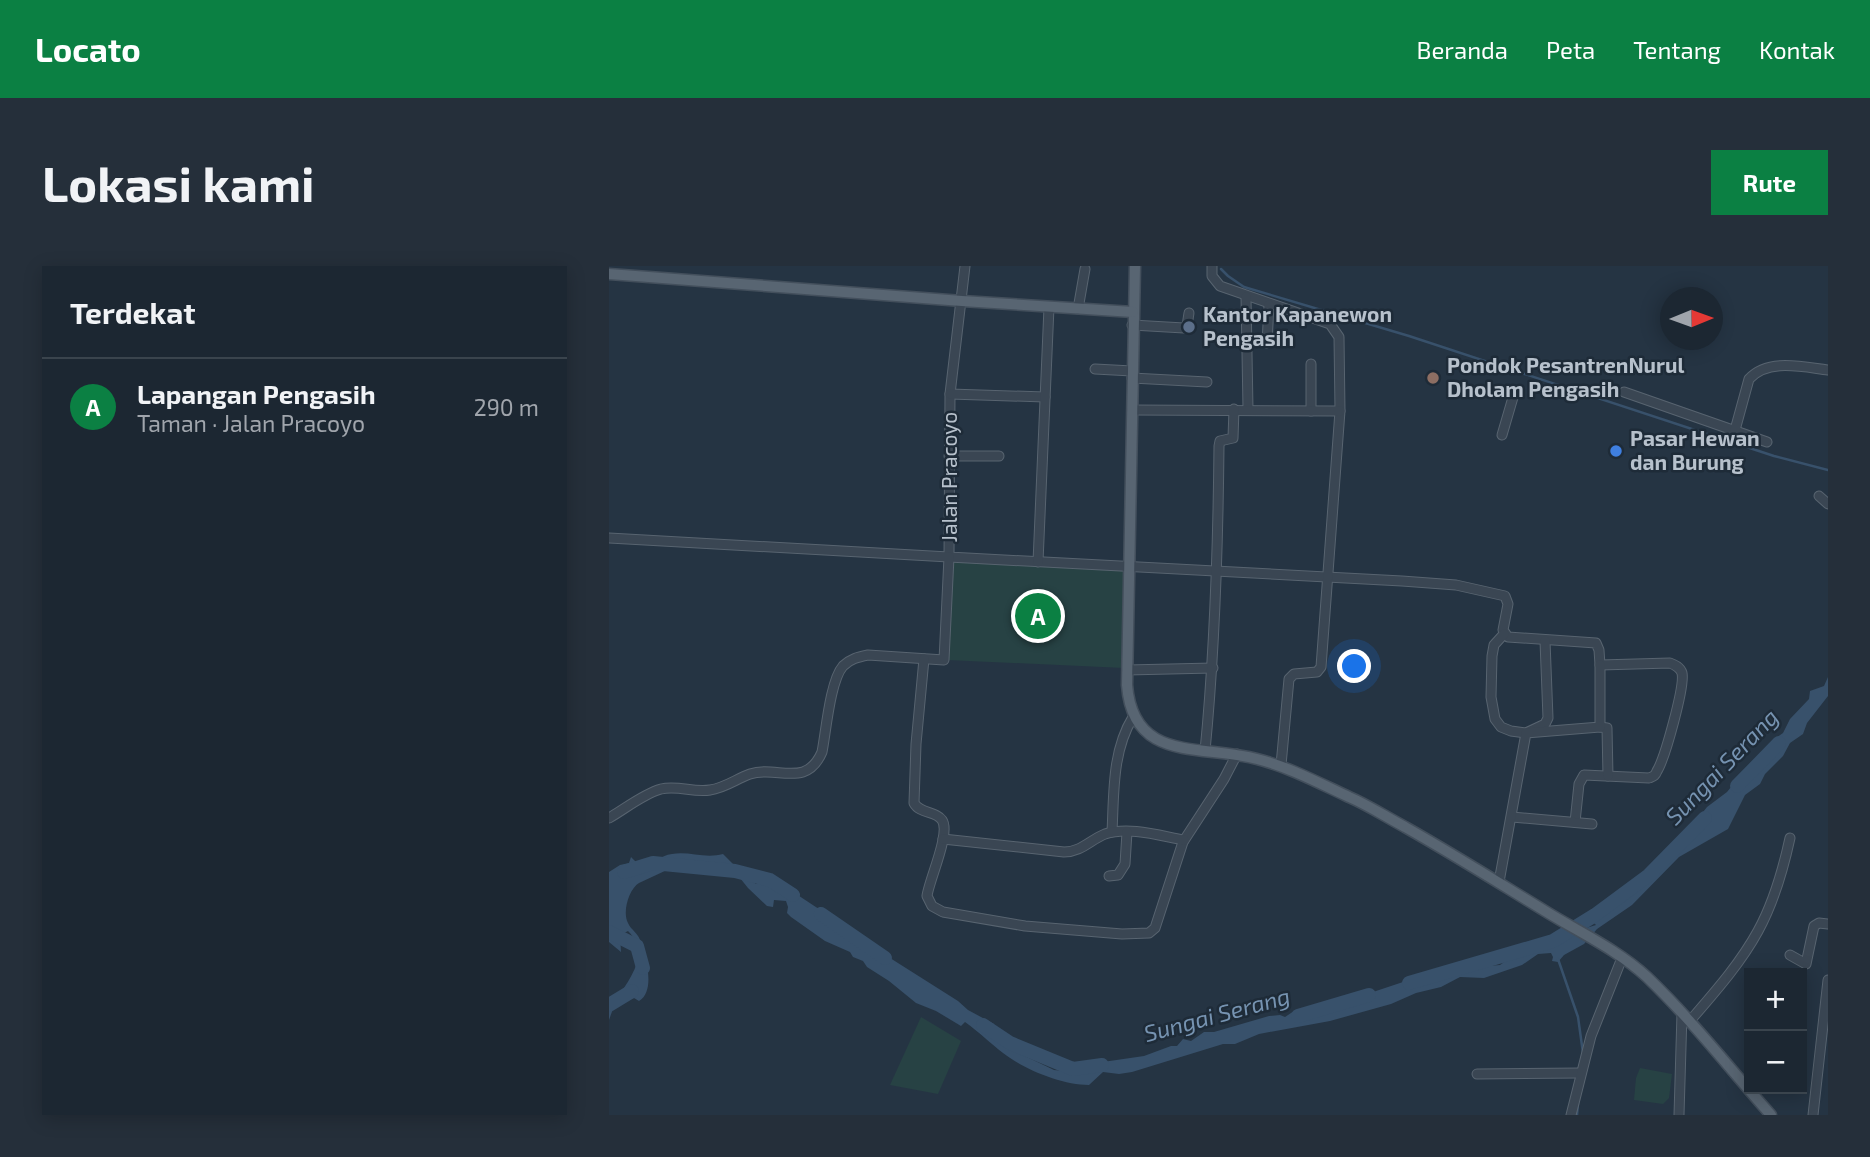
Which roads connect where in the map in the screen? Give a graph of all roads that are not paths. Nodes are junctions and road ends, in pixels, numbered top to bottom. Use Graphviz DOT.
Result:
graph roads {
  1 [pos="965,266"];
  2 [pos="1135,266"];
  3 [pos="1212,266"];
  4 [pos="1085,269"];
  5 [pos="609,274"];
  6 [pos="1246,297"];
  7 [pos="962,301"];
  8 [pos="1269,305"];
  9 [pos="1049,307"];
  10 [pos="1079,309"];
  11 [pos="1133,312"];
  12 [pos="1189,313"];
  13 [pos="1132,325"];
  14 [pos="1267,343"];
  15 [pos="1311,364"];
  16 [pos="1095,369"];
  17 [pos="1828,370"];
  18 [pos="1132,374"];
  19 [pos="1207,382"];
  20 [pos="1625,392"];
  21 [pos="950,394"];
  22 [pos="1514,394"];
  23 [pos="1045,397"];
  24 [pos="1132,410"];
  25 [pos="1234,410"];
  26 [pos="1248,410"];
  27 [pos="1311,411"];
  28 [pos="1341,411"];
  29 [pos="1735,430"];
  30 [pos="1502,435"];
  31 [pos="1767,442"];
  32 [pos="949,456"];
  33 [pos="999,456"];
  34 [pos="1819,496"];
  35 [pos="1828,504"];
  36 [pos="609,538"];
  37 [pos="949,557"];
  38 [pos="1038,562"];
  39 [pos="1129,566"];
  40 [pos="1218,571"];
  41 [pos="1328,578"];
  42 [pos="1504,634"];
  43 [pos="1545,640"];
  44 [pos="923,659"];
  45 [pos="1600,665"];
  46 [pos="1213,668"];
  47 [pos="1127,670"];
  48 [pos="1133,717"];
  49 [pos="1601,727"];
  50 [pos="1525,733"];
  51 [pos="1205,751"];
  52 [pos="1237,754"];
  53 [pos="1281,765"];
  54 [pos="1608,776"];
  55 [pos="1511,817"];
  56 [pos="609,818"];
  57 [pos="1575,822"];
  58 [pos="1592,824"];
  59 [pos="1111,832"];
  60 [pos="1127,832"];
  61 [pos="1790,838"];
  62 [pos="943,839"];
  63 [pos="1184,840"];
  64 [pos="1109,876"];
  65 [pos="1499,883"];
  66 [pos="1828,924"];
  67 [pos="1619,956"];
  68 [pos="1790,956"];
  69 [pos="1828,980"];
  70 [pos="1686,1017"];
  71 [pos="1581,1070"];
  72 [pos="1817,1071"];
  73 [pos="1828,1071"];
  74 [pos="1477,1074"];
  75 [pos="1571,1115"];
  76 [pos="1679,1115"];
  77 [pos="1770,1115"];
  78 [pos="1813,1115"];
  1 -- 7 [label="street, Jalan Pracoyo"];
  2 -- 11 [label="main road"];
  3 -- 6 [label="street"];
  4 -- 10 [label="street"];
  5 -- 7 [label="main road"];
  6 -- 8 [label="street"];
  6 -- 26 [label="street"];
  7 -- 9 [label="main road"];
  7 -- 21 [label="street, Jalan Pracoyo"];
  8 -- 14 [label="street"];
  8 -- 28 [label="street"];
  9 -- 10 [label="main road"];
  9 -- 23 [label="street"];
  10 -- 11 [label="main road"];
  11 -- 13 [label="main road"];
  12 -- 13 [label="street"];
  13 -- 18 [label="main road"];
  15 -- 27 [label="street"];
  16 -- 18 [label="street"];
  17 -- 29 [label="street"];
  18 -- 19 [label="street"];
  18 -- 24 [label="main road"];
  20 -- 29 [label="street"];
  21 -- 23 [label="street"];
  21 -- 32 [label="street, Jalan Pracoyo"];
  22 -- 30 [label="street"];
  23 -- 38 [label="street"];
  24 -- 25 [label="street"];
  24 -- 39 [label="main road"];
  25 -- 26 [label="street"];
  25 -- 40 [label="street"];
  26 -- 27 [label="street"];
  27 -- 28 [label="street"];
  28 -- 41 [label="street"];
  29 -- 31 [label="street"];
  32 -- 33 [label="street"];
  32 -- 37 [label="street, Jalan Pracoyo"];
  34 -- 35 [label="street"];
  36 -- 37 [label="street"];
  37 -- 38 [label="street, Jalan Pracoyo"];
  37 -- 44 [label="street"];
  38 -- 39 [label="street, Jalan Pracoyo"];
  39 -- 40 [label="street, Jalan Pracoyo"];
  39 -- 47 [label="main road"];
  40 -- 41 [label="street, Jalan Pracoyo"];
  40 -- 46 [label="street"];
  41 -- 42 [label="street, Jalan Pracoyo"];
  41 -- 53 [label="street"];
  42 -- 43 [label="street"];
  42 -- 50 [label="street, Jalan Pracoyo"];
  43 -- 45 [label="street"];
  43 -- 50 [label="street"];
  44 -- 56 [label="street"];
  44 -- 62 [label="street"];
  45 -- 49 [label="street"];
  45 -- 54 [label="street"];
  46 -- 47 [label="street"];
  46 -- 51 [label="street"];
  47 -- 48 [label="main road"];
  48 -- 51 [label="main road"];
  48 -- 59 [label="street"];
  49 -- 50 [label="street"];
  49 -- 54 [label="street"];
  50 -- 55 [label="street"];
  51 -- 52 [label="main road"];
  52 -- 53 [label="main road"];
  52 -- 63 [label="street"];
  53 -- 65 [label="main road"];
  54 -- 57 [label="street"];
  55 -- 57 [label="street"];
  55 -- 65 [label="street"];
  57 -- 58 [label="street"];
  59 -- 60 [label="street"];
  59 -- 62 [label="street"];
  60 -- 63 [label="street"];
  60 -- 64 [label="street"];
  61 -- 70 [label="street"];
  62 -- 63 [label="street"];
  65 -- 67 [label="main road"];
  66 -- 68 [label="street"];
  67 -- 70 [label="main road"];
  67 -- 71 [label="street"];
  69 -- 72 [label="street"];
  70 -- 76 [label="street"];
  70 -- 77 [label="main road"];
  71 -- 74 [label="street"];
  71 -- 75 [label="street"];
  72 -- 73 [label="street"];
  72 -- 78 [label="street"];
}
